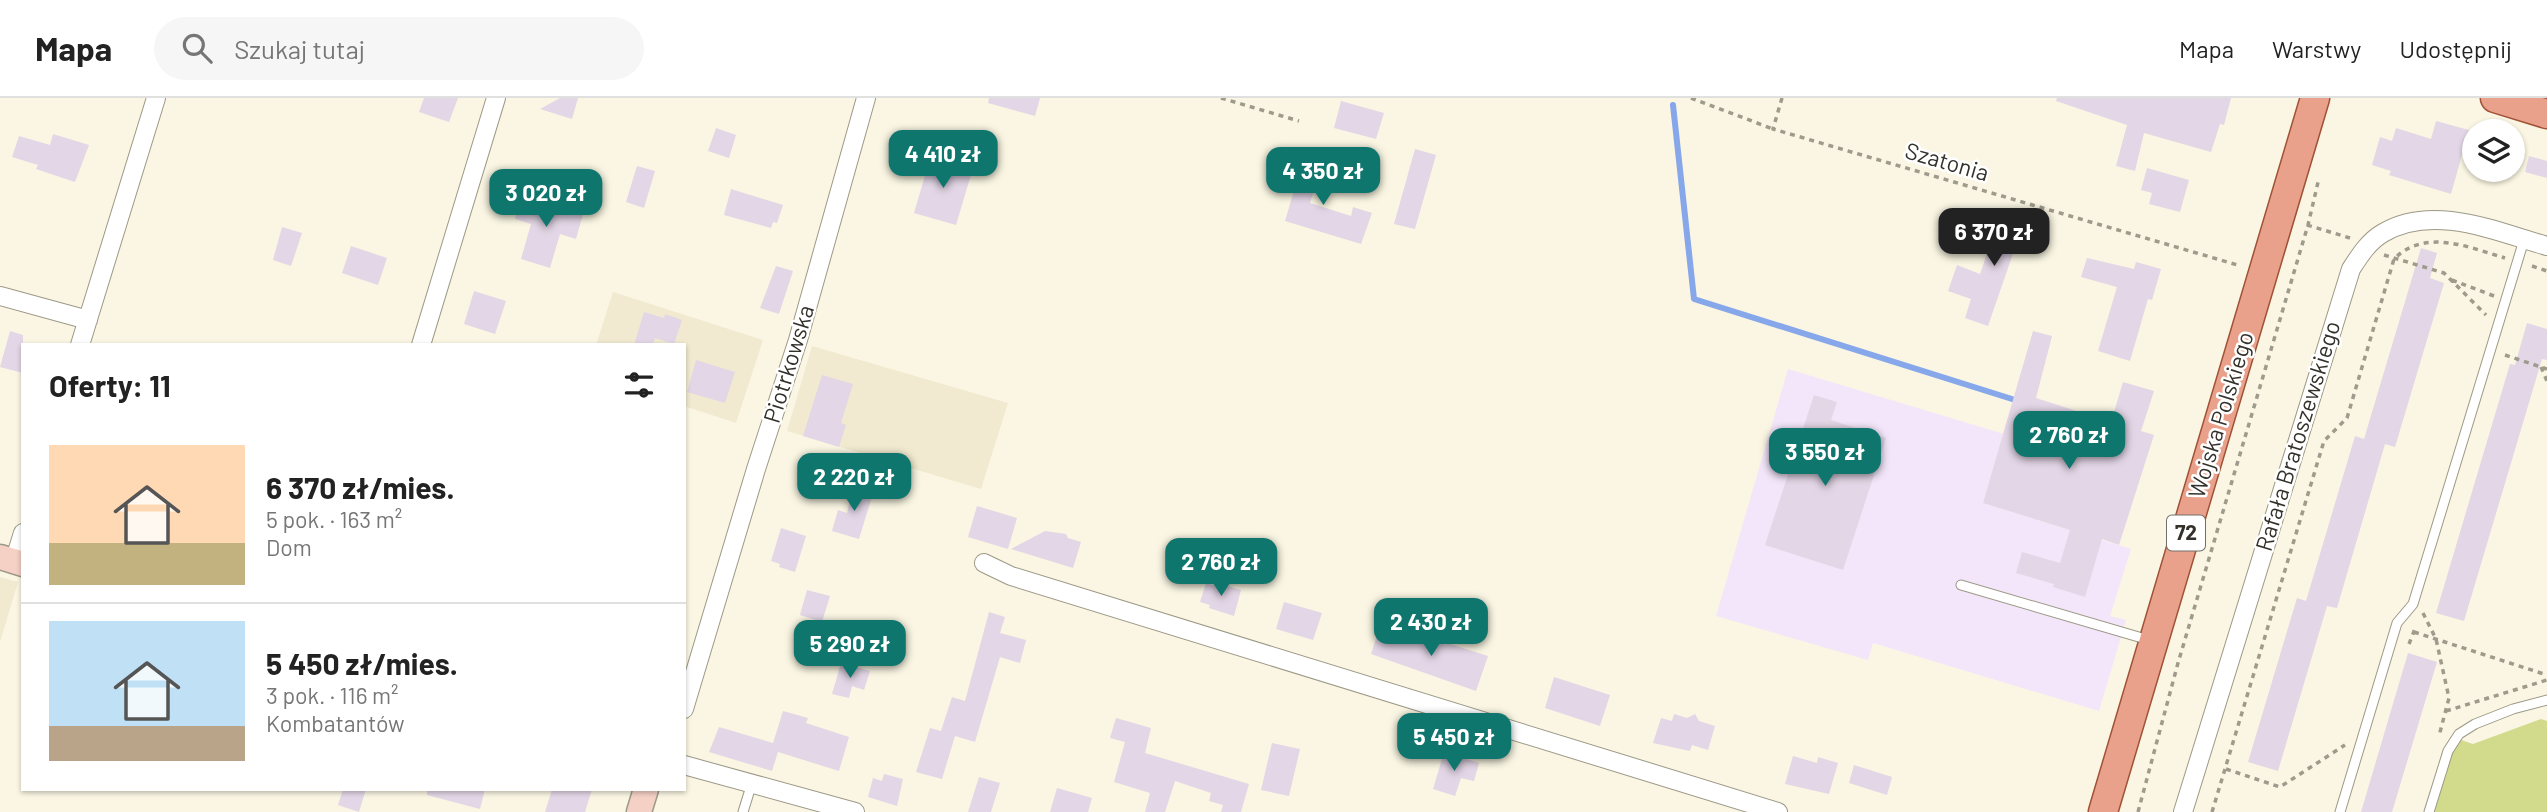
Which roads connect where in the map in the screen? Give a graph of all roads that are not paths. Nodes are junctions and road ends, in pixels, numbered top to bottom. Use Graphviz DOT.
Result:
graph roads {
  1 [pos="156,98"];
  2 [pos="496,98"];
  3 [pos="866,98"];
  4 [pos="2315,98"];
  5 [pos="2495,98"];
  6 [pos="2547,114"];
  7 [pos="2524,240"];
  8 [pos="2547,246"];
  9 [pos="0,296"];
  10 [pos="88,320"];
  11 [pos="81,343"];
  12 [pos="422,343"];
  13 [pos="21,538"];
  14 [pos="12,561"];
  15 [pos="984,563"];
  16 [pos="1961,585"];
  17 [pos="2154,642"];
  18 [pos="2545,700"];
  19 [pos="686,702"];
  20 [pos="686,766"];
  21 [pos="752,783"];
  22 [pos="645,791"];
  23 [pos="639,812"];
  24 [pos="743,812"];
  25 [pos="855,812"];
  26 [pos="1778,812"];
  27 [pos="2103,812"];
  28 [pos="2183,812"];
  29 [pos="2340,812"];
  30 [pos="2429,812"];
  1 -- 10 [label="street"];
  2 -- 12 [label="street"];
  3 -- 19 [label="street, Piotrkowska"];
  4 -- 17 [label="main road, Wojska Polskiego / 72"];
  5 -- 6 [label="main road"];
  7 -- 8 [label="street, Rafała Bratoszewskiego"];
  7 -- 28 [label="street, Rafała Bratoszewskiego"];
  7 -- 29 [label="lane"];
  9 -- 10 [label="street"];
  10 -- 11 [label="street"];
  13 -- 14 [label="street"];
  15 -- 26 [label="street"];
  16 -- 17 [label="lane"];
  17 -- 27 [label="main road, Wojska Polskiego / 72"];
  18 -- 30 [label="lane"];
  20 -- 21 [label="street"];
  21 -- 24 [label="lane"];
  21 -- 25 [label="street"];
  22 -- 23 [label="street"];
}
